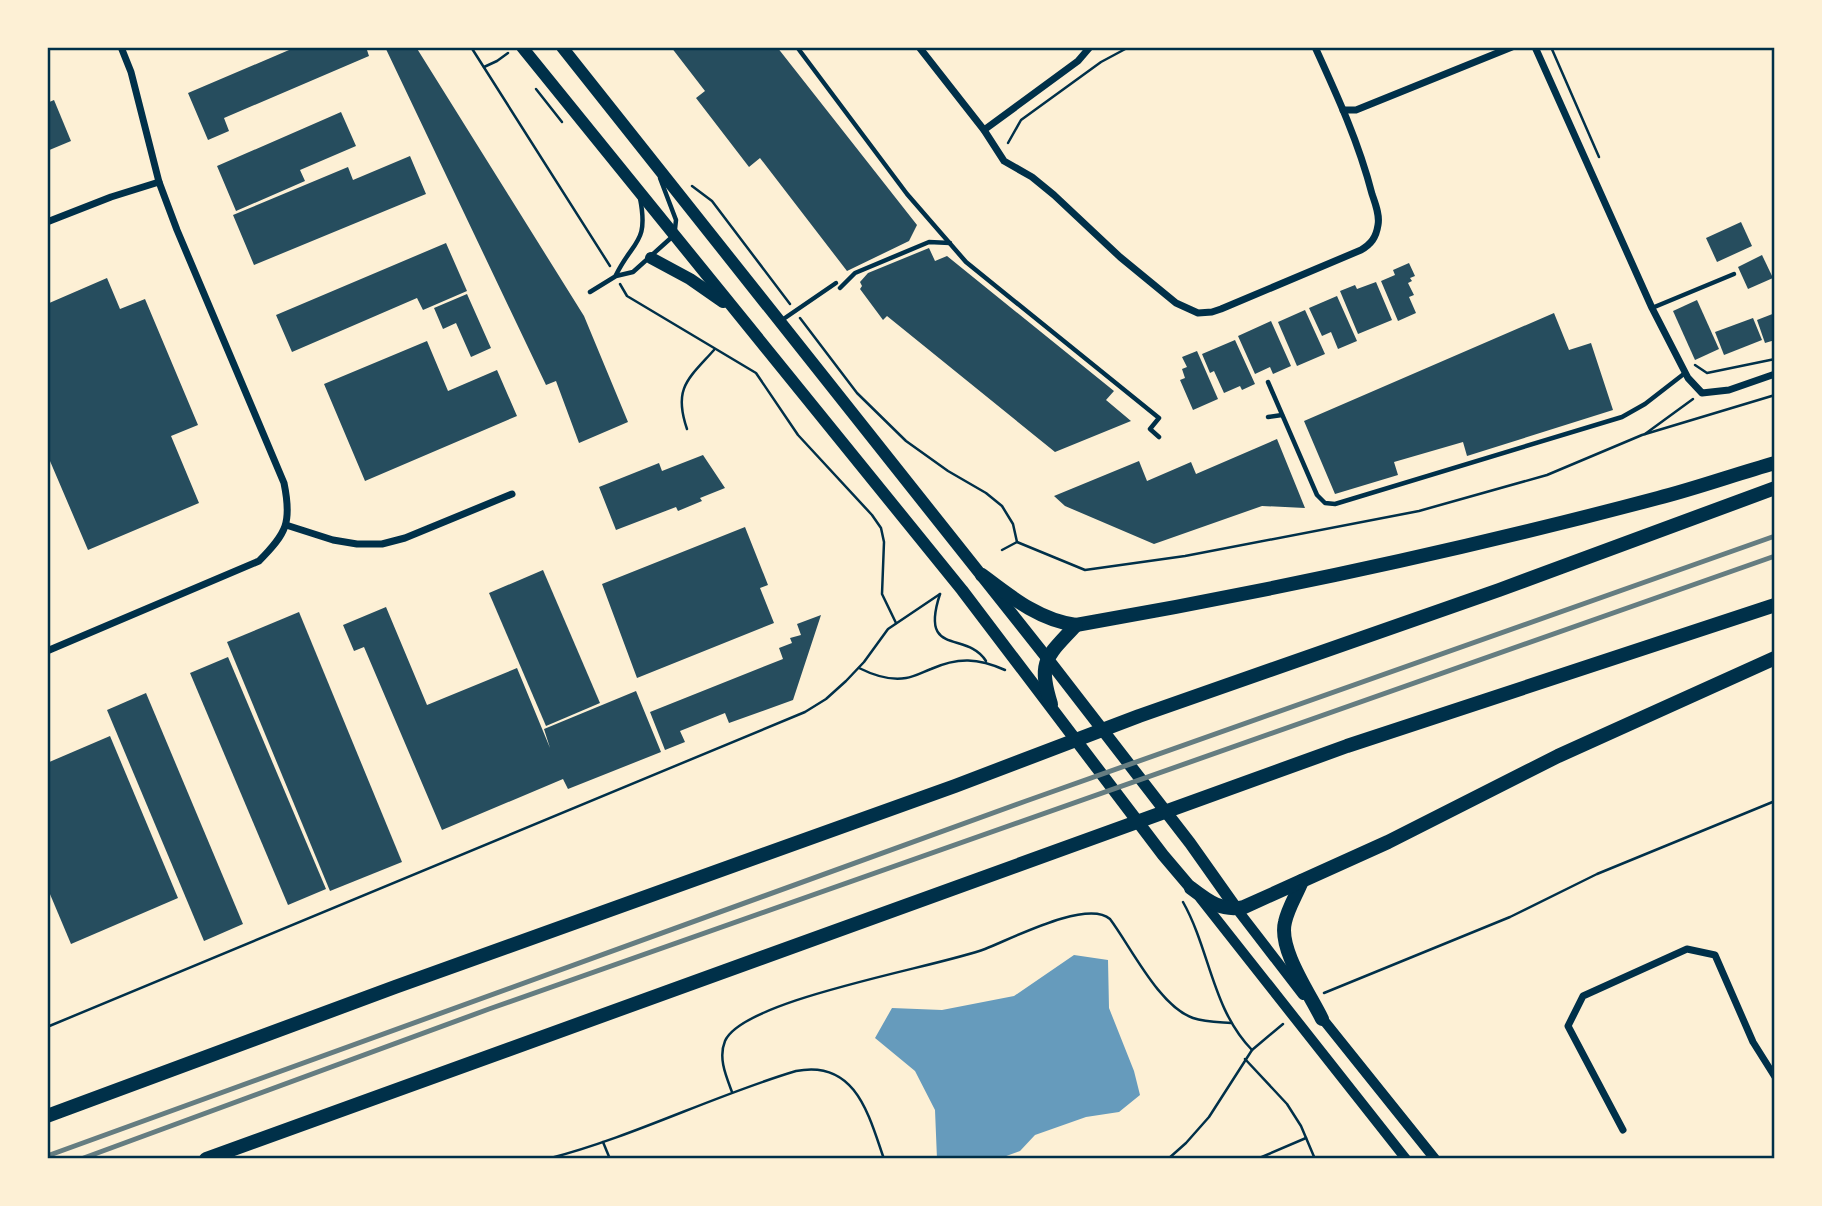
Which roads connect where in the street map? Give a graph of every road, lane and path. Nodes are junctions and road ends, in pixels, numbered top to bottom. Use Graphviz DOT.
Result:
graph roads {
  1 [pos="121,47"];
  2 [pos="562,47"];
  3 [pos="797,47"];
  4 [pos="919,47"];
  5 [pos="1090,47"];
  6 [pos="1129,47"];
  7 [pos="1315,47"];
  8 [pos="1512,47"];
  9 [pos="1535,47"];
  10 [pos="517,49"];
  11 [pos="484,67"];
  12 [pos="1343,110"];
  13 [pos="984,130"];
  14 [pos="1006,146"];
  15 [pos="656,166"];
  16 [pos="159,182"];
  17 [pos="638,192"];
  18 [pos="47,222"];
  19 [pos="673,236"];
  20 [pos="951,243"];
  21 [pos="651,258"];
  22 [pos="1734,274"];
  23 [pos="616,276"];
  24 [pos="590,292"];
  25 [pos="1652,308"];
  26 [pos="737,313"];
  27 [pos="780,322"];
  28 [pos="715,348"];
  29 [pos="1686,359"];
  30 [pos="1775,359"];
  31 [pos="1686,372"];
  32 [pos="1775,374"];
  33 [pos="1268,382"];
  34 [pos="1702,393"];
  35 [pos="1775,395"];
  36 [pos="1282,415"];
  37 [pos="1268,417"];
  38 [pos="687,429"];
  39 [pos="798,435"];
  40 [pos="1642,436"];
  41 [pos="1159,437"];
  42 [pos="1775,463"];
  43 [pos="1775,488"];
  44 [pos="512,494"];
  45 [pos="286,525"];
  46 [pos="1002,550"];
  47 [pos="982,575"];
  48 [pos="1775,605"];
  49 [pos="896,624"];
  50 [pos="1076,625"];
  51 [pos="47,651"];
  52 [pos="1047,658"];
  53 [pos="1775,658"];
  54 [pos="859,668"];
  55 [pos="1055,710"];
  56 [pos="1775,801"];
  57 [pos="1302,881"];
  58 [pos="1186,893"];
  59 [pos="1236,908"];
  60 [pos="1320,995"];
  61 [pos="1322,1019"];
  62 [pos="1285,1022"];
  63 [pos="1231,1023"];
  64 [pos="47,1027"];
  65 [pos="1252,1049"];
  66 [pos="1245,1059"];
  67 [pos="1775,1077"];
  68 [pos="732,1092"];
  69 [pos="47,1116"];
  70 [pos="1623,1130"];
  71 [pos="1306,1137"];
  72 [pos="603,1142"];
  73 [pos="206,1159"];
  74 [pos="547,1159"];
  75 [pos="610,1159"];
  76 [pos="884,1159"];
  77 [pos="1168,1159"];
  78 [pos="1257,1159"];
  79 [pos="1315,1159"];
  80 [pos="1406,1159"];
  81 [pos="1435,1159"];
  1 -- 16 [label="street"];
  2 -- 15 [label="main road"];
  3 -- 20 [label="lane"];
  4 -- 13 [label="street"];
  5 -- 13 [label="street"];
  6 -- 14 [label="path"];
  7 -- 12 [label="street"];
  8 -- 12 [label="street"];
  9 -- 25 [label="street"];
  10 -- 11 [label="path"];
  10 -- 17 [label="main road"];
  12 -- 13 [label="street"];
  15 -- 19 [label="lane"];
  15 -- 27 [label="main road"];
  16 -- 18 [label="street"];
  16 -- 45 [label="street"];
  17 -- 19 [label="main road"];
  17 -- 23 [label="lane"];
  19 -- 21 [label="lane"];
  19 -- 26 [label="main road"];
  20 -- 27 [label="lane"];
  20 -- 41 [label="lane"];
  21 -- 23 [label="lane"];
  21 -- 26 [label="main road"];
  22 -- 25 [label="lane"];
  23 -- 24 [label="lane"];
  25 -- 31 [label="street"];
  26 -- 55 [label="main road"];
  27 -- 47 [label="main road"];
  28 -- 38 [label="path"];
  29 -- 30 [label="path"];
  31 -- 34 [label="street"];
  31 -- 36 [label="lane"];
  32 -- 34 [label="street"];
  33 -- 36 [label="lane"];
  34 -- 40 [label="path"];
  35 -- 40 [label="path"];
  36 -- 37 [label="lane"];
  39 -- 49 [label="path"];
  40 -- 46 [label="path"];
  42 -- 50 [label="highway"];
  43 -- 69 [label="highway"];
  44 -- 45 [label="street"];
  45 -- 51 [label="street"];
  47 -- 50 [label="highway"];
  47 -- 52 [label="main road"];
  48 -- 73 [label="highway"];
  49 -- 54 [label="path"];
  49 -- 54 [label="path"];
  50 -- 52 [label="highway"];
  52 -- 55 [label="highway"];
  52 -- 59 [label="main road"];
  53 -- 57 [label="highway"];
  54 -- 64 [label="path"];
  55 -- 58 [label="main road"];
  56 -- 60 [label="path"];
  57 -- 59 [label="highway"];
  57 -- 61 [label="highway"];
  58 -- 59 [label="highway"];
  58 -- 63 [label="path"];
  58 -- 80 [label="main road"];
  59 -- 61 [label="main road"];
  61 -- 81 [label="main road"];
  62 -- 65 [label="path"];
  63 -- 65 [label="path"];
  63 -- 68 [label="path"];
  65 -- 66 [label="path"];
  66 -- 71 [label="path"];
  66 -- 77 [label="path"];
  67 -- 70 [label="street"];
  68 -- 72 [label="path"];
  68 -- 76 [label="path"];
  71 -- 78 [label="path"];
  71 -- 79 [label="path"];
  72 -- 74 [label="path"];
  72 -- 75 [label="path"];
}
